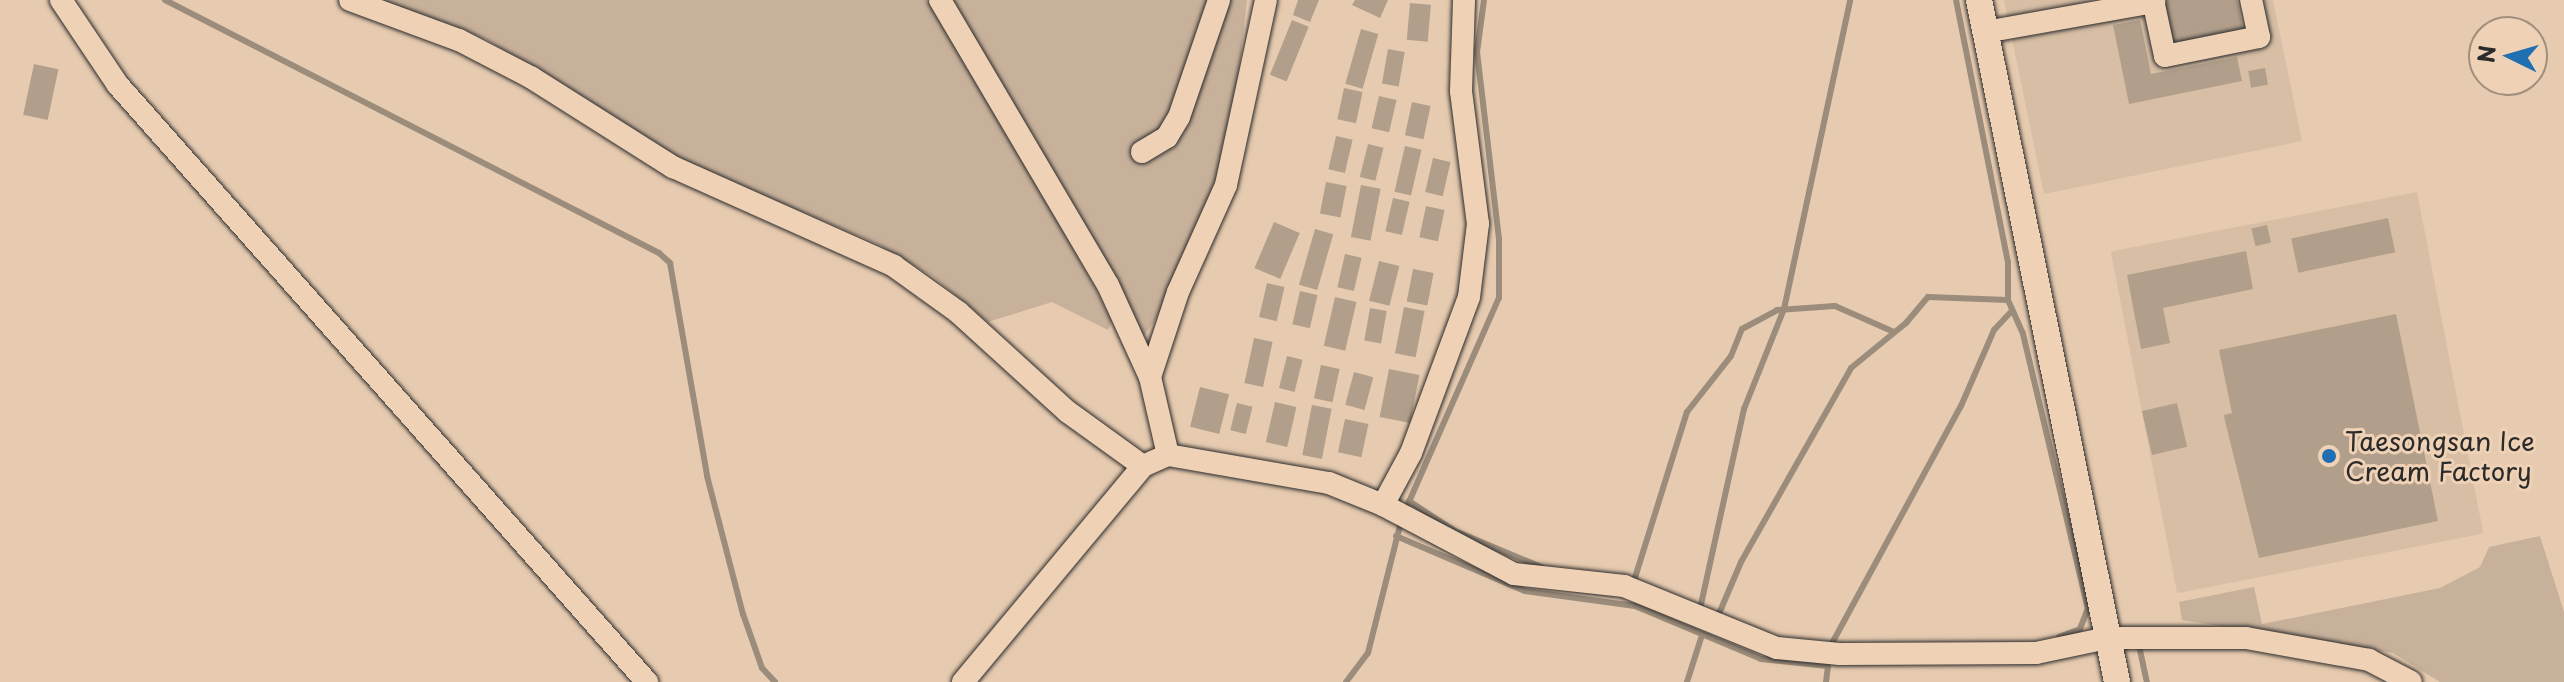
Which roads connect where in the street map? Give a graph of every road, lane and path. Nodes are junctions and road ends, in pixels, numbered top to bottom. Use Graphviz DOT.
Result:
graph roads {
  1 [pos="61,0"];
  2 [pos="350,0"];
  3 [pos="940,0"];
  4 [pos="1219,0"];
  5 [pos="1266,0"];
  6 [pos="1464,0"];
  7 [pos="1979,0"];
  8 [pos="2251,0"];
  9 [pos="2154,1"];
  10 [pos="1985,32"];
  11 [pos="1142,152"];
  12 [pos="1150,377"];
  13 [pos="1168,455"];
  14 [pos="1143,466"];
  15 [pos="1395,512"];
  16 [pos="2107,638"];
  17 [pos="647,682"];
  18 [pos="963,682"];
  19 [pos="2117,682"];
  20 [pos="2411,682"];
  1 -- 17 [label="street"];
  2 -- 14 [label="street"];
  3 -- 12 [label="street"];
  4 -- 11 [label="street"];
  5 -- 12 [label="street"];
  6 -- 15 [label="street"];
  7 -- 10 [label="street"];
  8 -- 9 [label="street"];
  9 -- 10 [label="street"];
  10 -- 16 [label="street"];
  12 -- 13 [label="street"];
  13 -- 14 [label="street"];
  13 -- 15 [label="street"];
  14 -- 18 [label="street"];
  15 -- 16 [label="street"];
  16 -- 19 [label="street"];
  16 -- 20 [label="street"];
}
